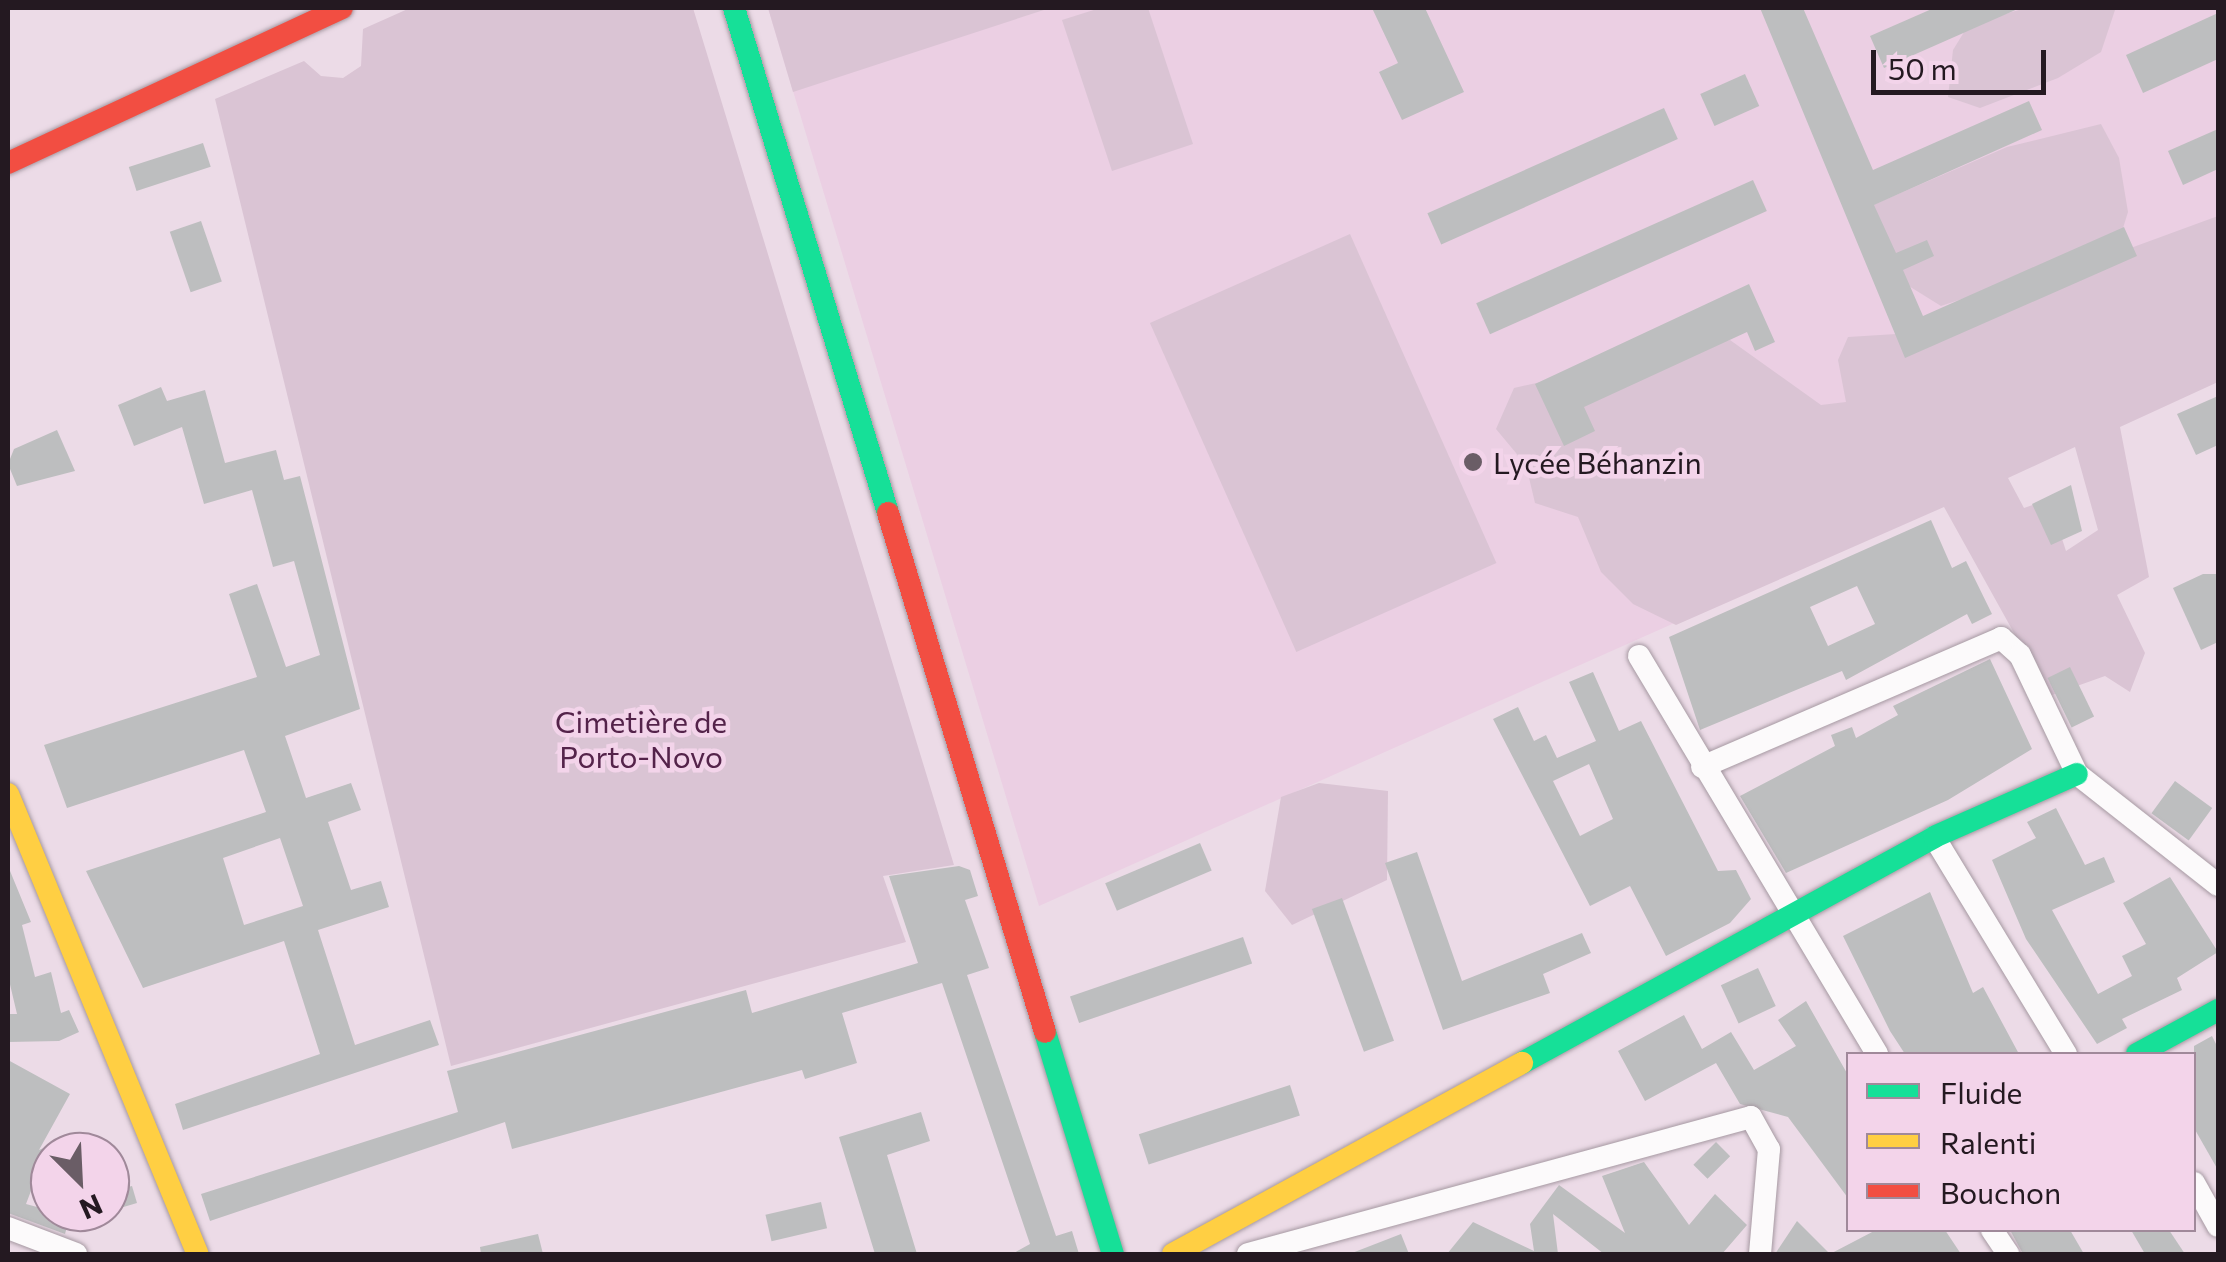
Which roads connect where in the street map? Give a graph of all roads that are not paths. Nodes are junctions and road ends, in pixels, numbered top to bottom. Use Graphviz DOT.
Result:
graph roads {
  1 [pos="342,8"];
  2 [pos="734,8"];
  3 [pos="8,163"];
  4 [pos="1639,656"];
  5 [pos="1702,767"];
  6 [pos="2077,774"];
  7 [pos="8,794"];
  8 [pos="1934,837"];
  9 [pos="2218,886"];
  10 [pos="1786,916"];
  11 [pos="2218,1010"];
  12 [pos="1876,1052"];
  13 [pos="2065,1052"];
  14 [pos="2141,1052"];
  15 [pos="2196,1187"];
  16 [pos="2218,1226"];
  17 [pos="8,1228"];
  18 [pos="1993,1232"];
  19 [pos="76,1254"];
  20 [pos="198,1254"];
  21 [pos="1113,1254"];
  22 [pos="1173,1254"];
  23 [pos="1248,1254"];
  24 [pos="1760,1254"];
  25 [pos="2008,1254"];
  1 -- 3 [label="street"];
  2 -- 21 [label="street"];
  4 -- 5 [label="street"];
  5 -- 6 [label="street"];
  5 -- 10 [label="street"];
  6 -- 8 [label="street"];
  6 -- 9 [label="street"];
  7 -- 20 [label="street"];
  8 -- 10 [label="street"];
  8 -- 13 [label="street"];
  10 -- 12 [label="street"];
  10 -- 22 [label="street"];
  11 -- 14 [label="street"];
  15 -- 16 [label="street"];
  17 -- 19 [label="street"];
  18 -- 25 [label="street"];
  23 -- 24 [label="street"];
}
